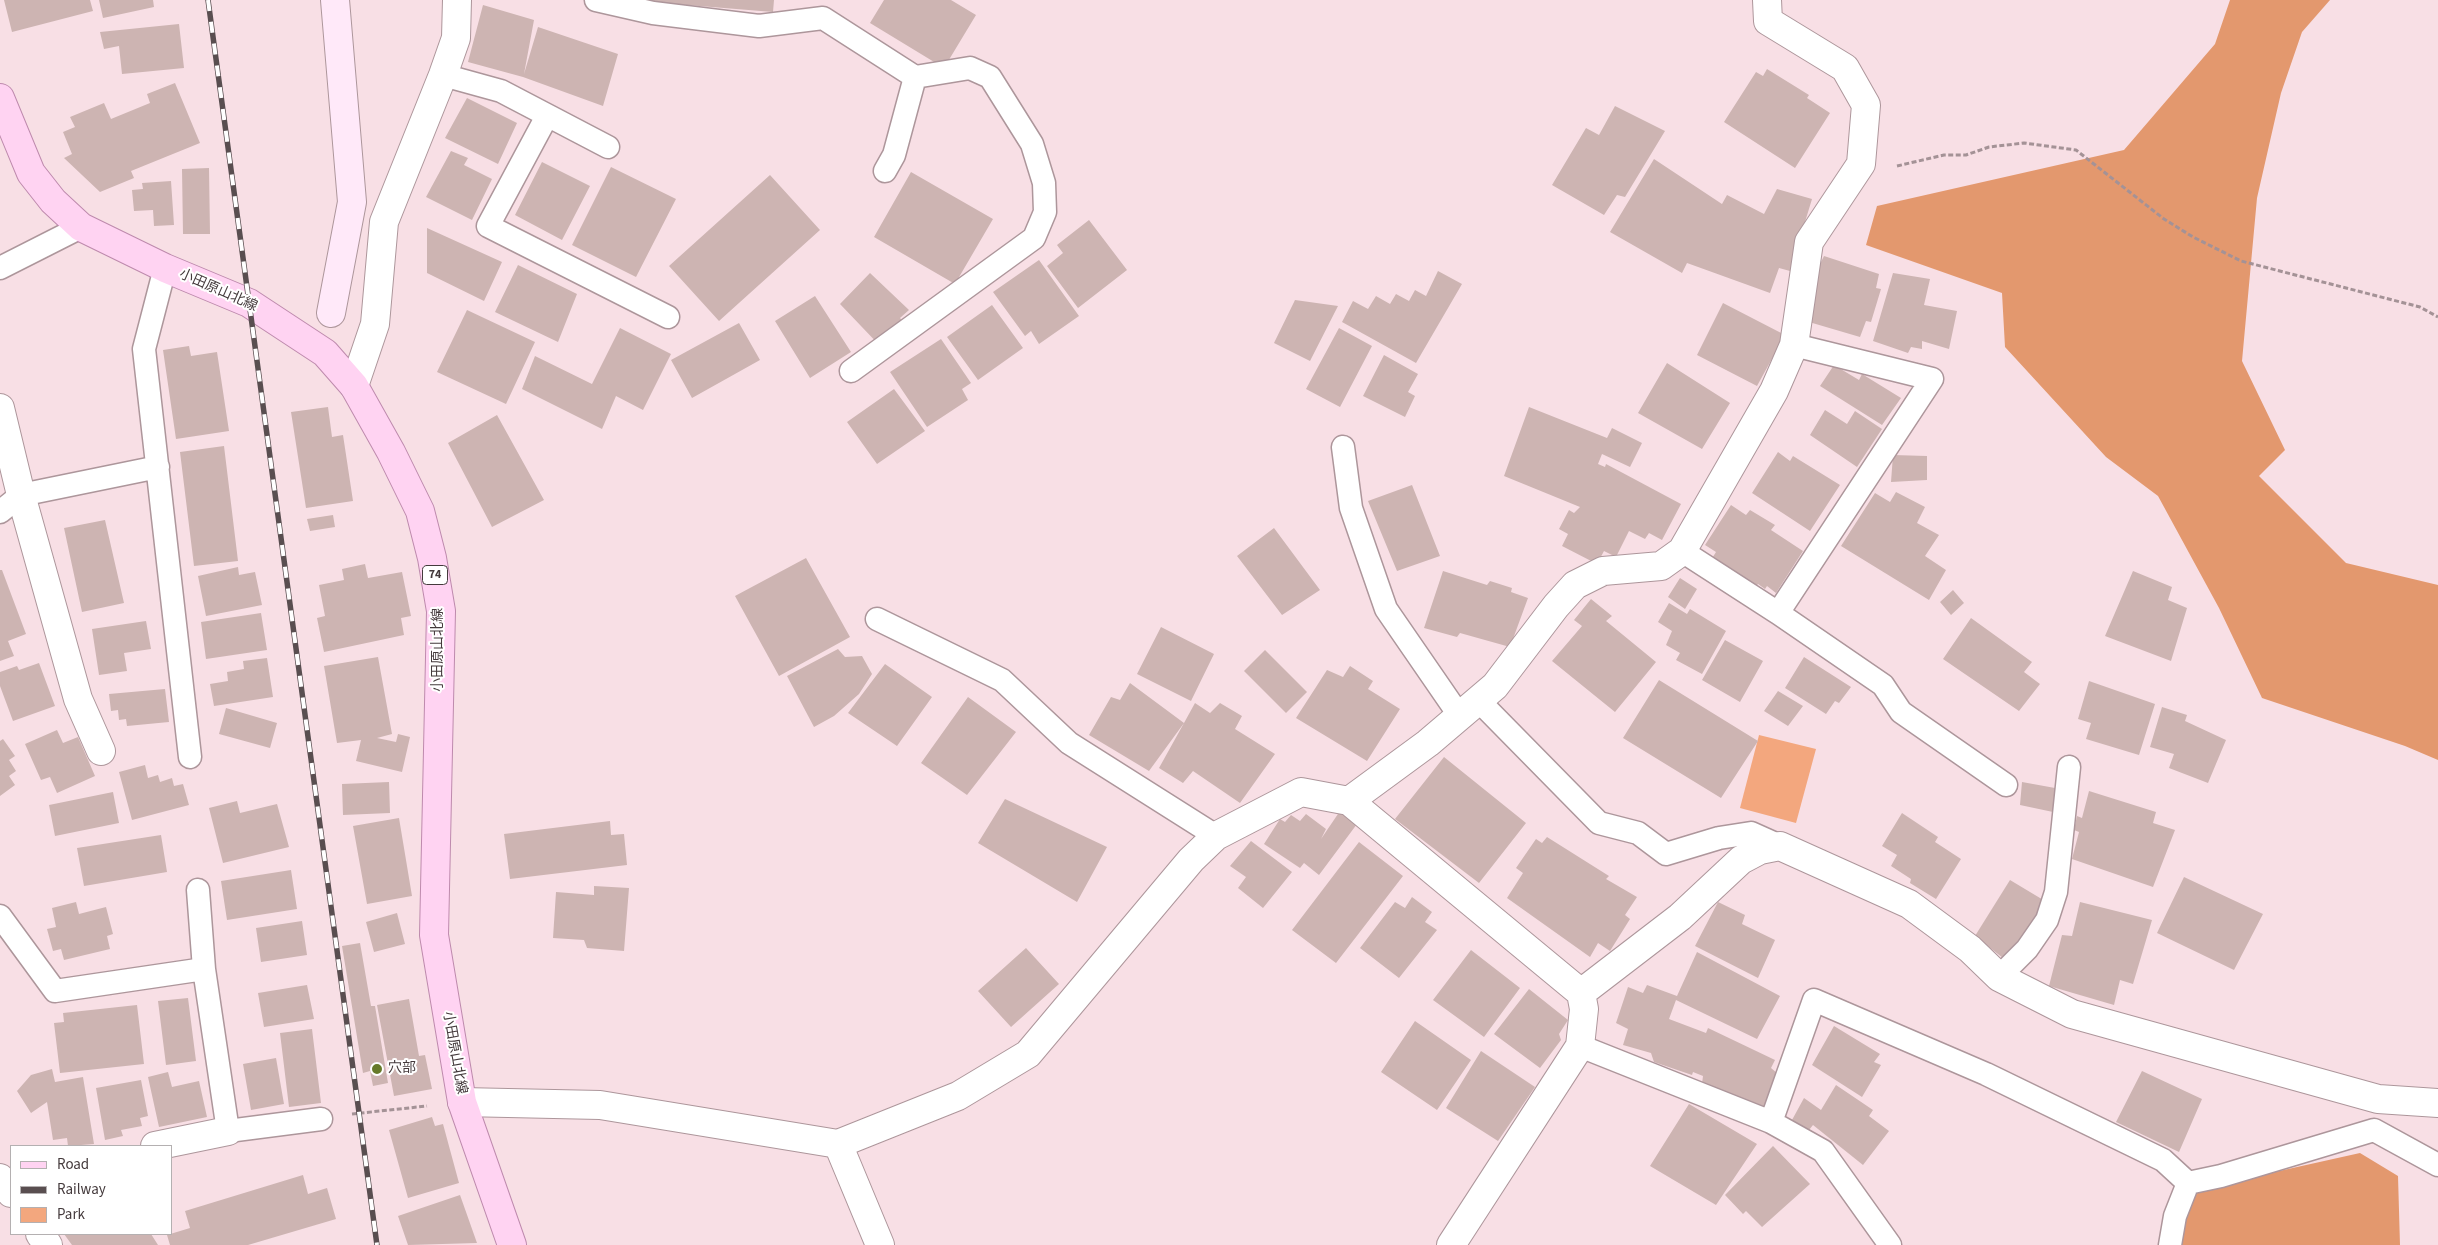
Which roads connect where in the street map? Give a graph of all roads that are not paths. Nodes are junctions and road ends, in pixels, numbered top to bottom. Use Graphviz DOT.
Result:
graph roads {
  1 [pos="335,0"];
  2 [pos="457,0"];
  3 [pos="596,0"];
  4 [pos="1767,0"];
  5 [pos="443,75"];
  6 [pos="915,77"];
  7 [pos="0,98"];
  8 [pos="548,116"];
  9 [pos="608,147"];
  10 [pos="885,171"];
  11 [pos="81,227"];
  12 [pos="0,268"];
  13 [pos="165,268"];
  14 [pos="331,313"];
  15 [pos="668,316"];
  16 [pos="1794,345"];
  17 [pos="851,371"];
  18 [pos="354,386"];
  19 [pos="0,408"];
  20 [pos="1343,447"];
  21 [pos="158,467"];
  22 [pos="21,495"];
  23 [pos="0,512"];
  24 [pos="1682,551"];
  25 [pos="1778,613"];
  26 [pos="877,619"];
  27 [pos="1468,707"];
  28 [pos="101,751"];
  29 [pos="190,757"];
  30 [pos="2069,767"];
  31 [pos="2006,784"];
  32 [pos="1349,801"];
  33 [pos="1216,836"];
  34 [pos="1780,846"];
  35 [pos="198,890"];
  36 [pos="0,916"];
  37 [pos="204,968"];
  38 [pos="2000,977"];
  39 [pos="1580,992"];
  40 [pos="1580,1046"];
  41 [pos="2378,1100"];
  42 [pos="462,1102"];
  43 [pos="2438,1103"];
  44 [pos="322,1119"];
  45 [pos="1772,1122"];
  46 [pos="2374,1130"];
  47 [pos="228,1131"];
  48 [pos="838,1144"];
  49 [pos="160,1145"];
  50 [pos="2438,1165"];
  51 [pos="2188,1184"];
  52 [pos="512,1245"];
  53 [pos="880,1245"];
  54 [pos="1451,1245"];
  55 [pos="1890,1245"];
  56 [pos="2170,1245"];
  1 -- 14 [label="main road"];
  2 -- 5 [label="street"];
  3 -- 6 [label="lane"];
  4 -- 16 [label="street"];
  5 -- 8 [label="lane"];
  5 -- 18 [label="street"];
  6 -- 10 [label="lane"];
  6 -- 17 [label="lane"];
  7 -- 11 [label="main road, 小田原山北線 / 74"];
  8 -- 9 [label="lane"];
  8 -- 15 [label="lane"];
  11 -- 12 [label="lane"];
  11 -- 13 [label="main road, 小田原山北線 / 74"];
  13 -- 18 [label="main road, 小田原山北線 / 74"];
  13 -- 21 [label="lane"];
  16 -- 24 [label="street"];
  16 -- 25 [label="lane"];
  18 -- 42 [label="main road, 小田原山北線 / 74"];
  19 -- 22 [label="street"];
  20 -- 27 [label="lane"];
  21 -- 22 [label="lane"];
  21 -- 29 [label="lane"];
  22 -- 23 [label="lane"];
  22 -- 28 [label="street"];
  24 -- 25 [label="lane"];
  24 -- 27 [label="street"];
  25 -- 31 [label="lane"];
  26 -- 33 [label="lane"];
  27 -- 32 [label="street"];
  27 -- 34 [label="lane"];
  30 -- 38 [label="lane"];
  32 -- 33 [label="street"];
  32 -- 39 [label="street"];
  33 -- 48 [label="street"];
  34 -- 38 [label="street"];
  34 -- 39 [label="street"];
  35 -- 37 [label="lane"];
  36 -- 37 [label="lane"];
  37 -- 47 [label="lane"];
  38 -- 41 [label="street"];
  39 -- 40 [label="street"];
  40 -- 45 [label="lane"];
  40 -- 54 [label="street"];
  41 -- 43 [label="street"];
  41 -- 46 [label="lane"];
  42 -- 48 [label="street"];
  42 -- 52 [label="main road, 小田原山北線 / 74"];
  44 -- 47 [label="lane"];
  45 -- 51 [label="lane"];
  45 -- 55 [label="lane"];
  46 -- 50 [label="lane"];
  46 -- 51 [label="lane"];
  47 -- 49 [label="street"];
  48 -- 53 [label="street"];
  51 -- 56 [label="lane"];
}
